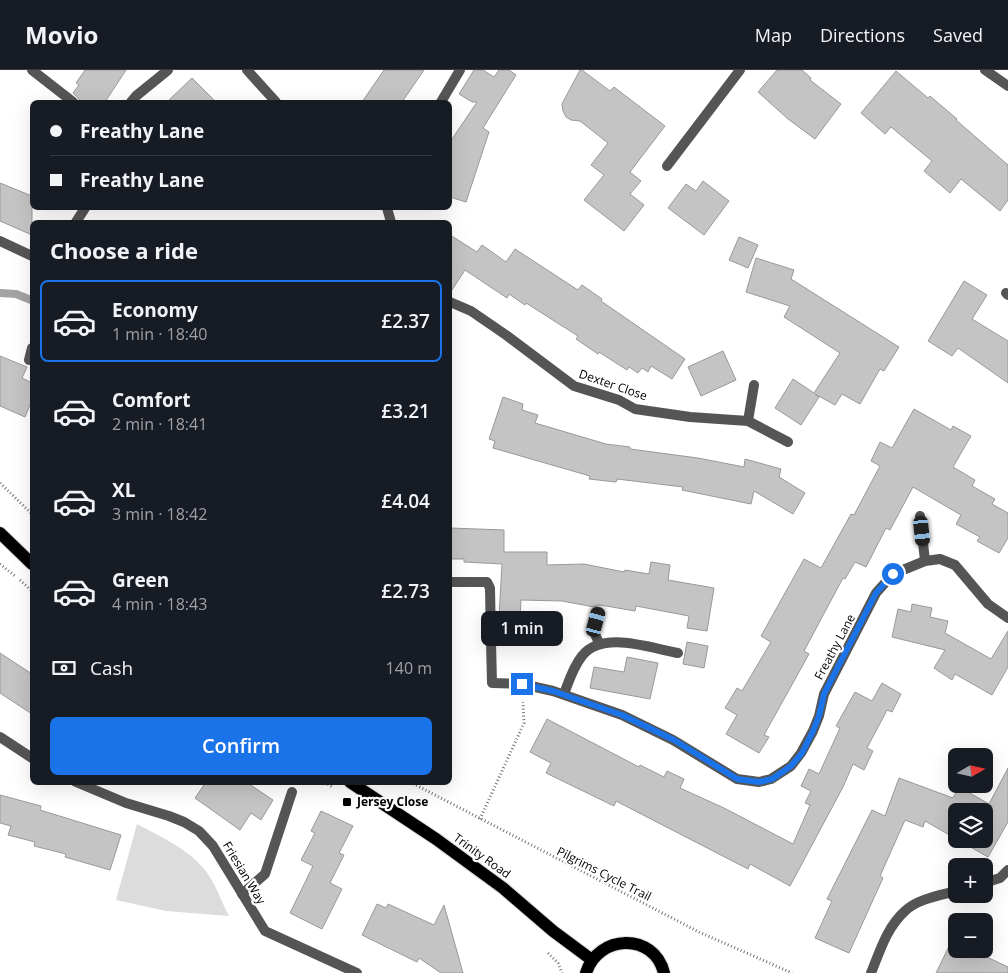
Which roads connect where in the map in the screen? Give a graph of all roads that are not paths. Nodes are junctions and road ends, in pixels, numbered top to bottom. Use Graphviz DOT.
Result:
graph roads {
  1 [pos="32,70"];
  2 [pos="168,70"];
  3 [pos="247,70"];
  4 [pos="460,70"];
  5 [pos="740,70"];
  6 [pos="985,70"];
  7 [pos="1008,86"];
  8 [pos="70,100"];
  9 [pos="133,100"];
  10 [pos="274,100"];
  11 [pos="442,100"];
  12 [pos="667,166"];
  13 [pos="0,241"];
  14 [pos="30,255"];
  15 [pos="452,303"];
  16 [pos="30,354"];
  17 [pos="28,360"];
  18 [pos="754,385"];
  19 [pos="748,421"];
  20 [pos="788,442"];
  21 [pos="920,516"];
  22 [pos="0,533"];
  23 [pos="925,561"];
  24 [pos="30,562"];
  25 [pos="452,582"];
  26 [pos="599,612"];
  27 [pos="1008,618"];
  28 [pos="599,643"];
  29 [pos="678,653"];
  30 [pos="564,694"];
  31 [pos="0,737"];
  32 [pos="30,757"];
  33 [pos="83,785"];
  34 [pos="355,785"];
  35 [pos="292,792"];
  36 [pos="1008,870"];
  37 [pos="993,880"];
  38 [pos="242,894"];
  39 [pos="948,894"];
  40 [pos="592,960"];
  41 [pos="357,973"];
  42 [pos="586,973"];
  43 [pos="664,973"];
  44 [pos="871,973"];
  1 -- 8 [label="street"];
  2 -- 9 [label="street"];
  3 -- 10 [label="street"];
  4 -- 11 [label="street"];
  5 -- 12 [label="street"];
  6 -- 7 [label="street"];
  13 -- 14 [label="street"];
  15 -- 19 [label="street, Dexter Close"];
  16 -- 17 [label="street"];
  18 -- 19 [label="street"];
  19 -- 20 [label="street, Dexter Close"];
  21 -- 23 [label="street"];
  22 -- 24 [label="main road"];
  23 -- 27 [label="street, Freathy Lane"];
  23 -- 30 [label="street, Freathy Lane"];
  25 -- 30 [label="street, Freathy Lane"];
  26 -- 28 [label="street"];
  28 -- 29 [label="street"];
  28 -- 30 [label="street"];
  31 -- 32 [label="street"];
  33 -- 38 [label="street, Friesian Way"];
  34 -- 40 [label="main road, Trinity Road"];
  35 -- 38 [label="street"];
  36 -- 37 [label="street"];
  38 -- 41 [label="street, Friesian Way"];
  39 -- 44 [label="street"];
  40 -- 42 [label="main road"];
  40 -- 43 [label="main road"];
}
